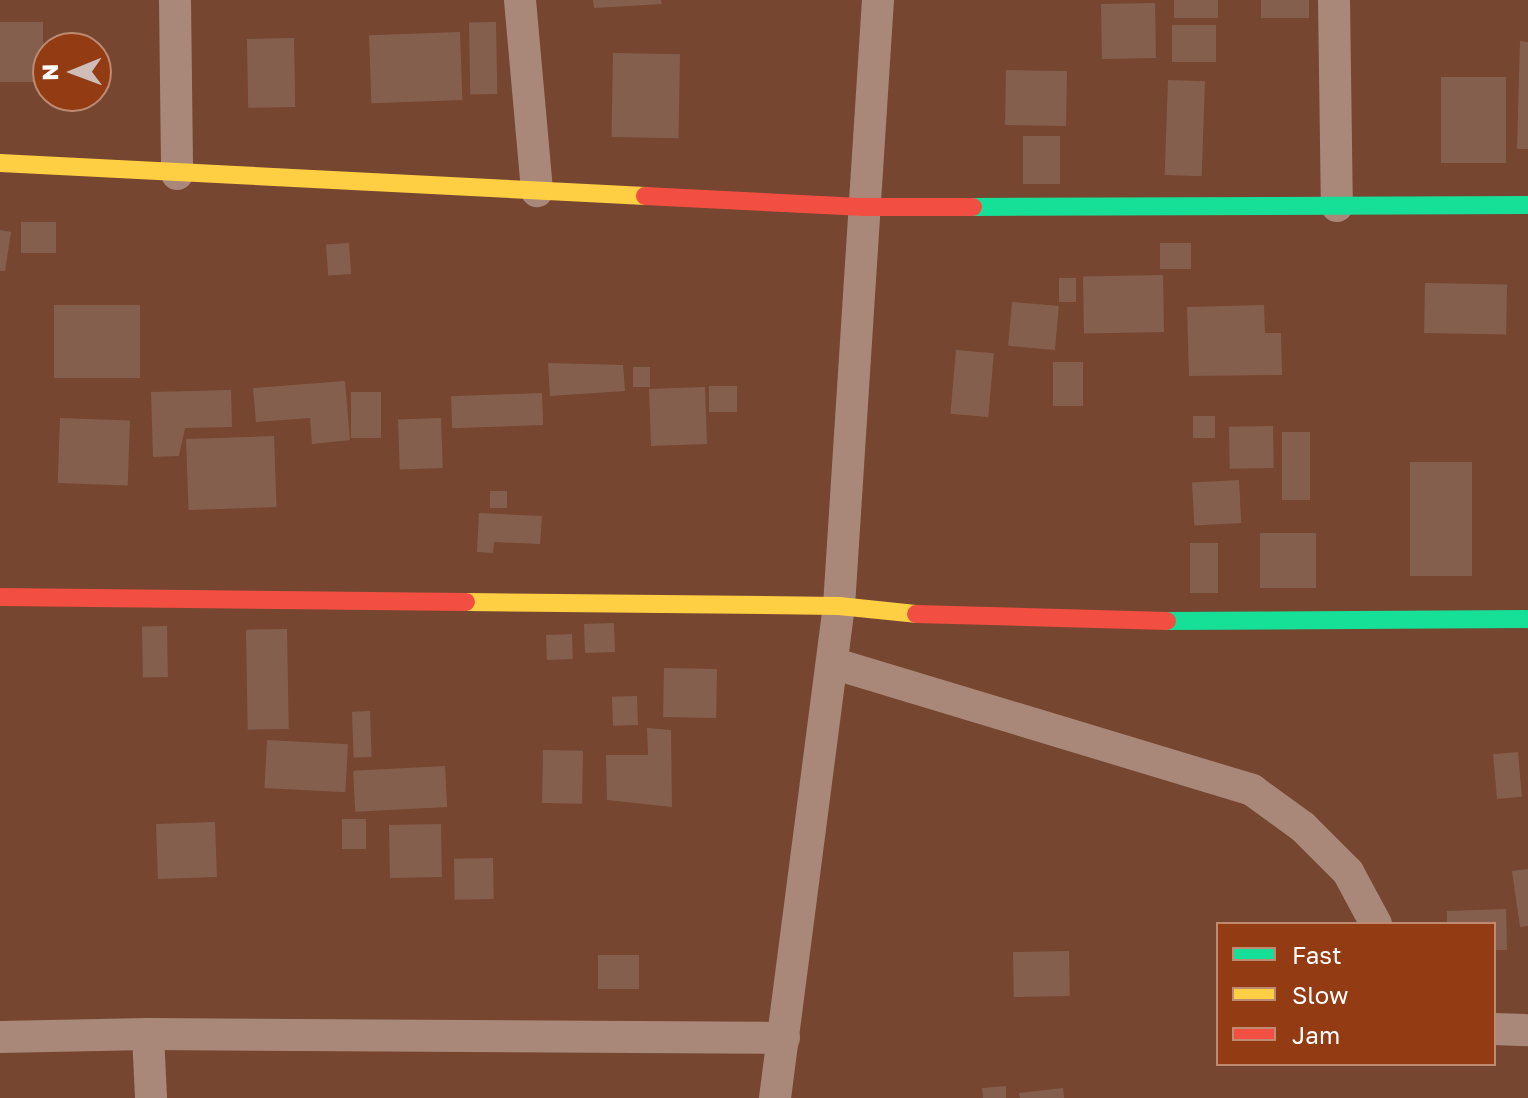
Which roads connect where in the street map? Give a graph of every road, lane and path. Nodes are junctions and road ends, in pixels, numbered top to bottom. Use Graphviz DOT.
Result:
graph roads {
  1 [pos="175,0"];
  2 [pos="520,0"];
  3 [pos="878,0"];
  4 [pos="1334,0"];
  5 [pos="0,163"];
  6 [pos="177,174"];
  7 [pos="537,191"];
  8 [pos="1528,205"];
  9 [pos="1337,206"];
  10 [pos="865,207"];
  11 [pos="0,597"];
  12 [pos="839,606"];
  13 [pos="1528,619"];
  14 [pos="832,663"];
  15 [pos="1375,922"];
  16 [pos="1496,1029"];
  17 [pos="1528,1030"];
  18 [pos="148,1034"];
  19 [pos="0,1037"];
  20 [pos="784,1038"];
  21 [pos="151,1098"];
  22 [pos="775,1098"];
  1 -- 6 [label="street"];
  2 -- 7 [label="street"];
  3 -- 10 [label="street"];
  4 -- 9 [label="street"];
  5 -- 6 [label="street"];
  6 -- 7 [label="street"];
  7 -- 10 [label="street"];
  8 -- 9 [label="street"];
  9 -- 10 [label="street"];
  10 -- 12 [label="street"];
  11 -- 12 [label="street"];
  12 -- 13 [label="street"];
  12 -- 14 [label="street"];
  14 -- 15 [label="street"];
  14 -- 20 [label="street"];
  16 -- 17 [label="street"];
  18 -- 19 [label="street"];
  18 -- 20 [label="street"];
  18 -- 21 [label="street"];
  20 -- 22 [label="street"];
}
